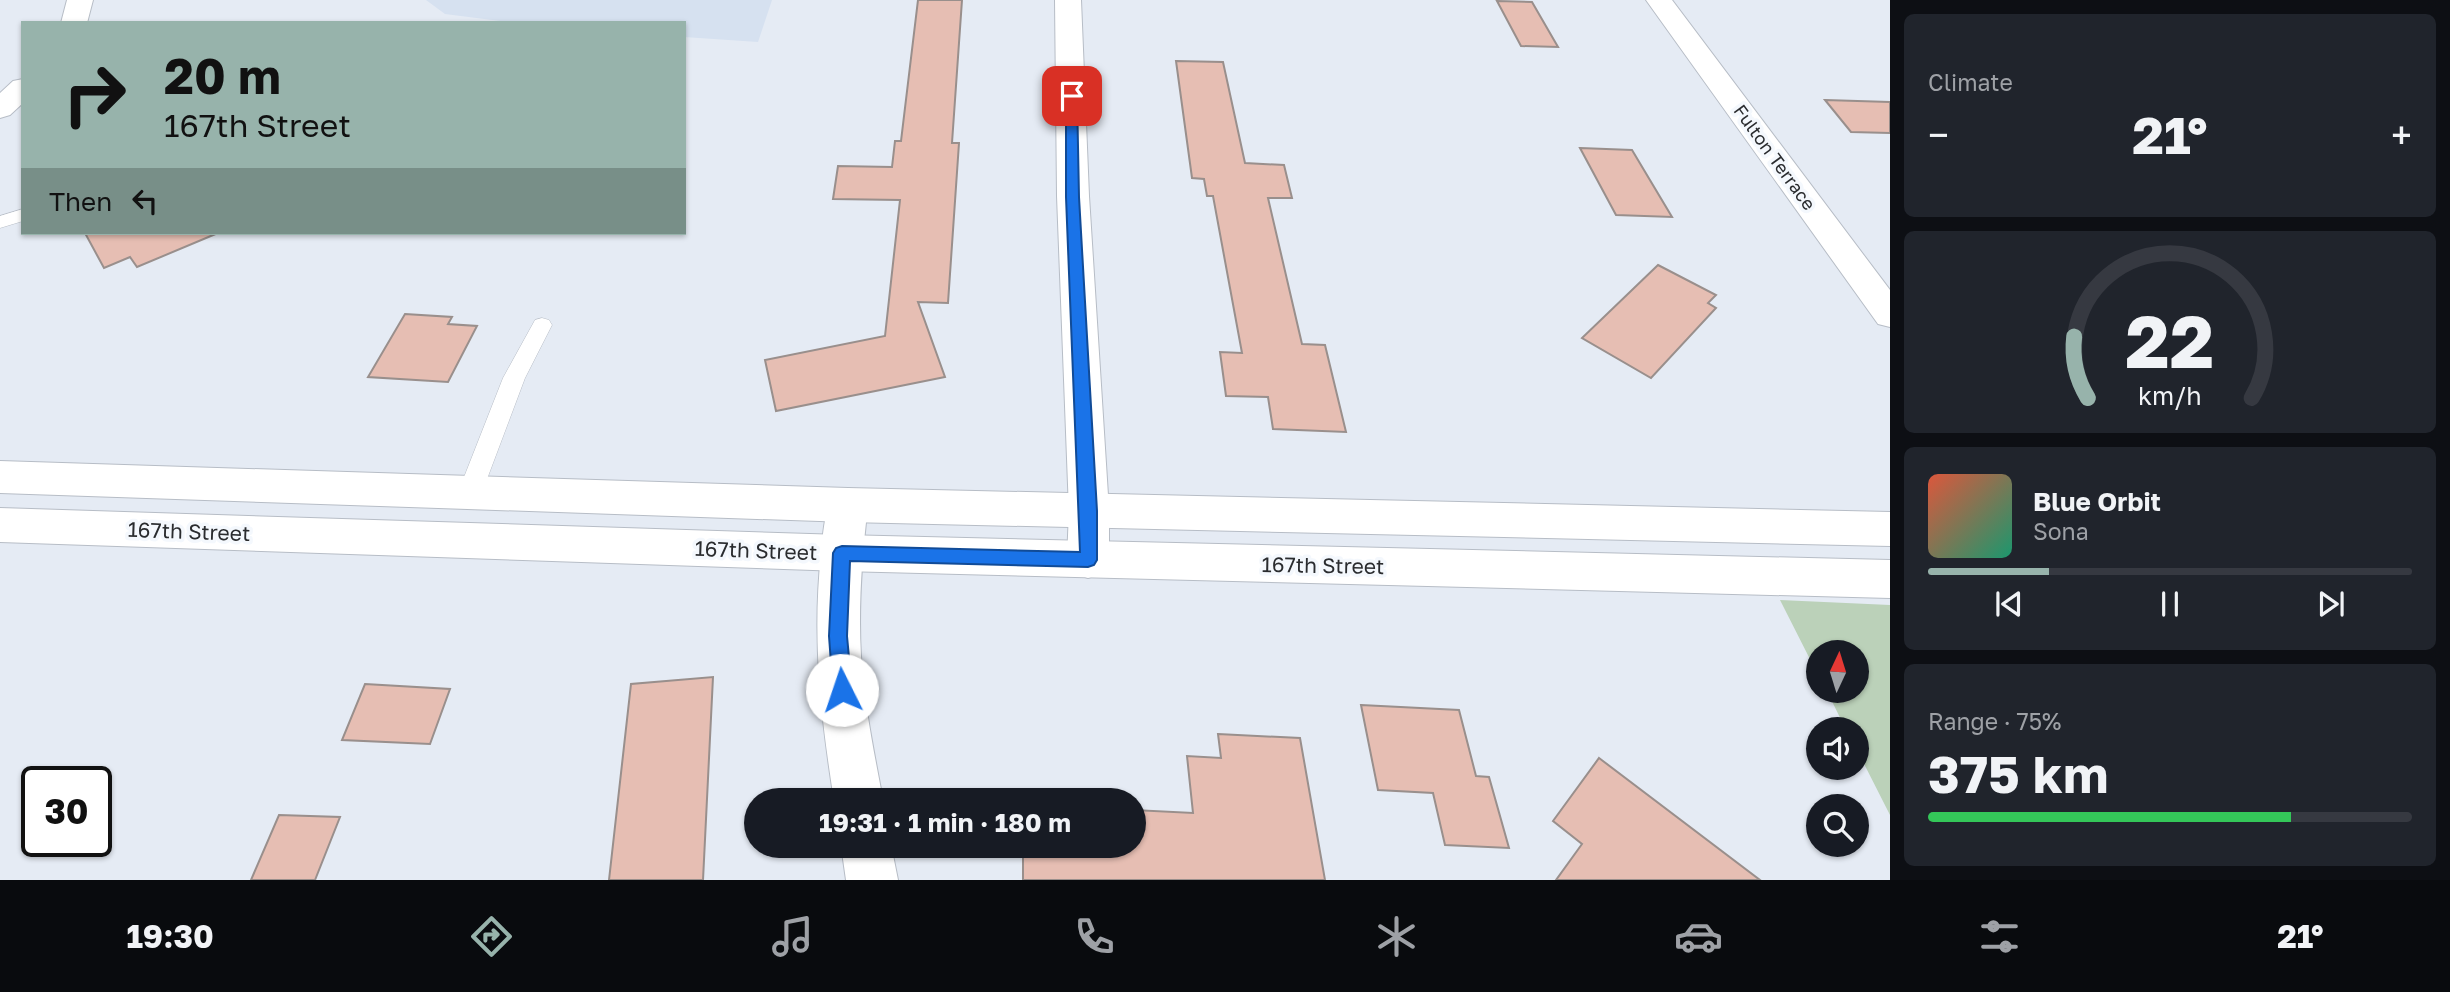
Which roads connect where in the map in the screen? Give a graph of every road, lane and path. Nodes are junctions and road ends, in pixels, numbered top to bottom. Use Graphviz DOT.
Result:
graph roads {
  1 [pos="80,0"];
  2 [pos="1068,0"];
  3 [pos="1659,0"];
  4 [pos="75,21"];
  5 [pos="21,89"];
  6 [pos="0,109"];
  7 [pos="21,216"];
  8 [pos="0,222"];
  9 [pos="1890,314"];
  10 [pos="542,325"];
  11 [pos="0,477"];
  12 [pos="469,495"];
  13 [pos="848,505"];
  14 [pos="1088,511"];
  15 [pos="0,524"];
  16 [pos="1890,529"];
  17 [pos="842,553"];
  18 [pos="1088,560"];
  19 [pos="1890,579"];
  20 [pos="857,788"];
  21 [pos="868,858"];
  22 [pos="872,880"];
  1 -- 4 [label="main road"];
  2 -- 14 [label="main road"];
  3 -- 9 [label="main road, Fulton Terrace"];
  5 -- 6 [label="main road"];
  7 -- 8 [label="lane"];
  10 -- 12 [label="lane"];
  11 -- 12 [label="main road"];
  12 -- 13 [label="main road"];
  13 -- 14 [label="main road"];
  13 -- 17 [label="main road"];
  14 -- 16 [label="main road"];
  14 -- 18 [label="main road"];
  15 -- 17 [label="main road, 167th Street"];
  17 -- 18 [label="main road, 167th Street"];
  17 -- 20 [label="main road"];
  18 -- 19 [label="main road, 167th Street"];
  21 -- 22 [label="main road"];
}
